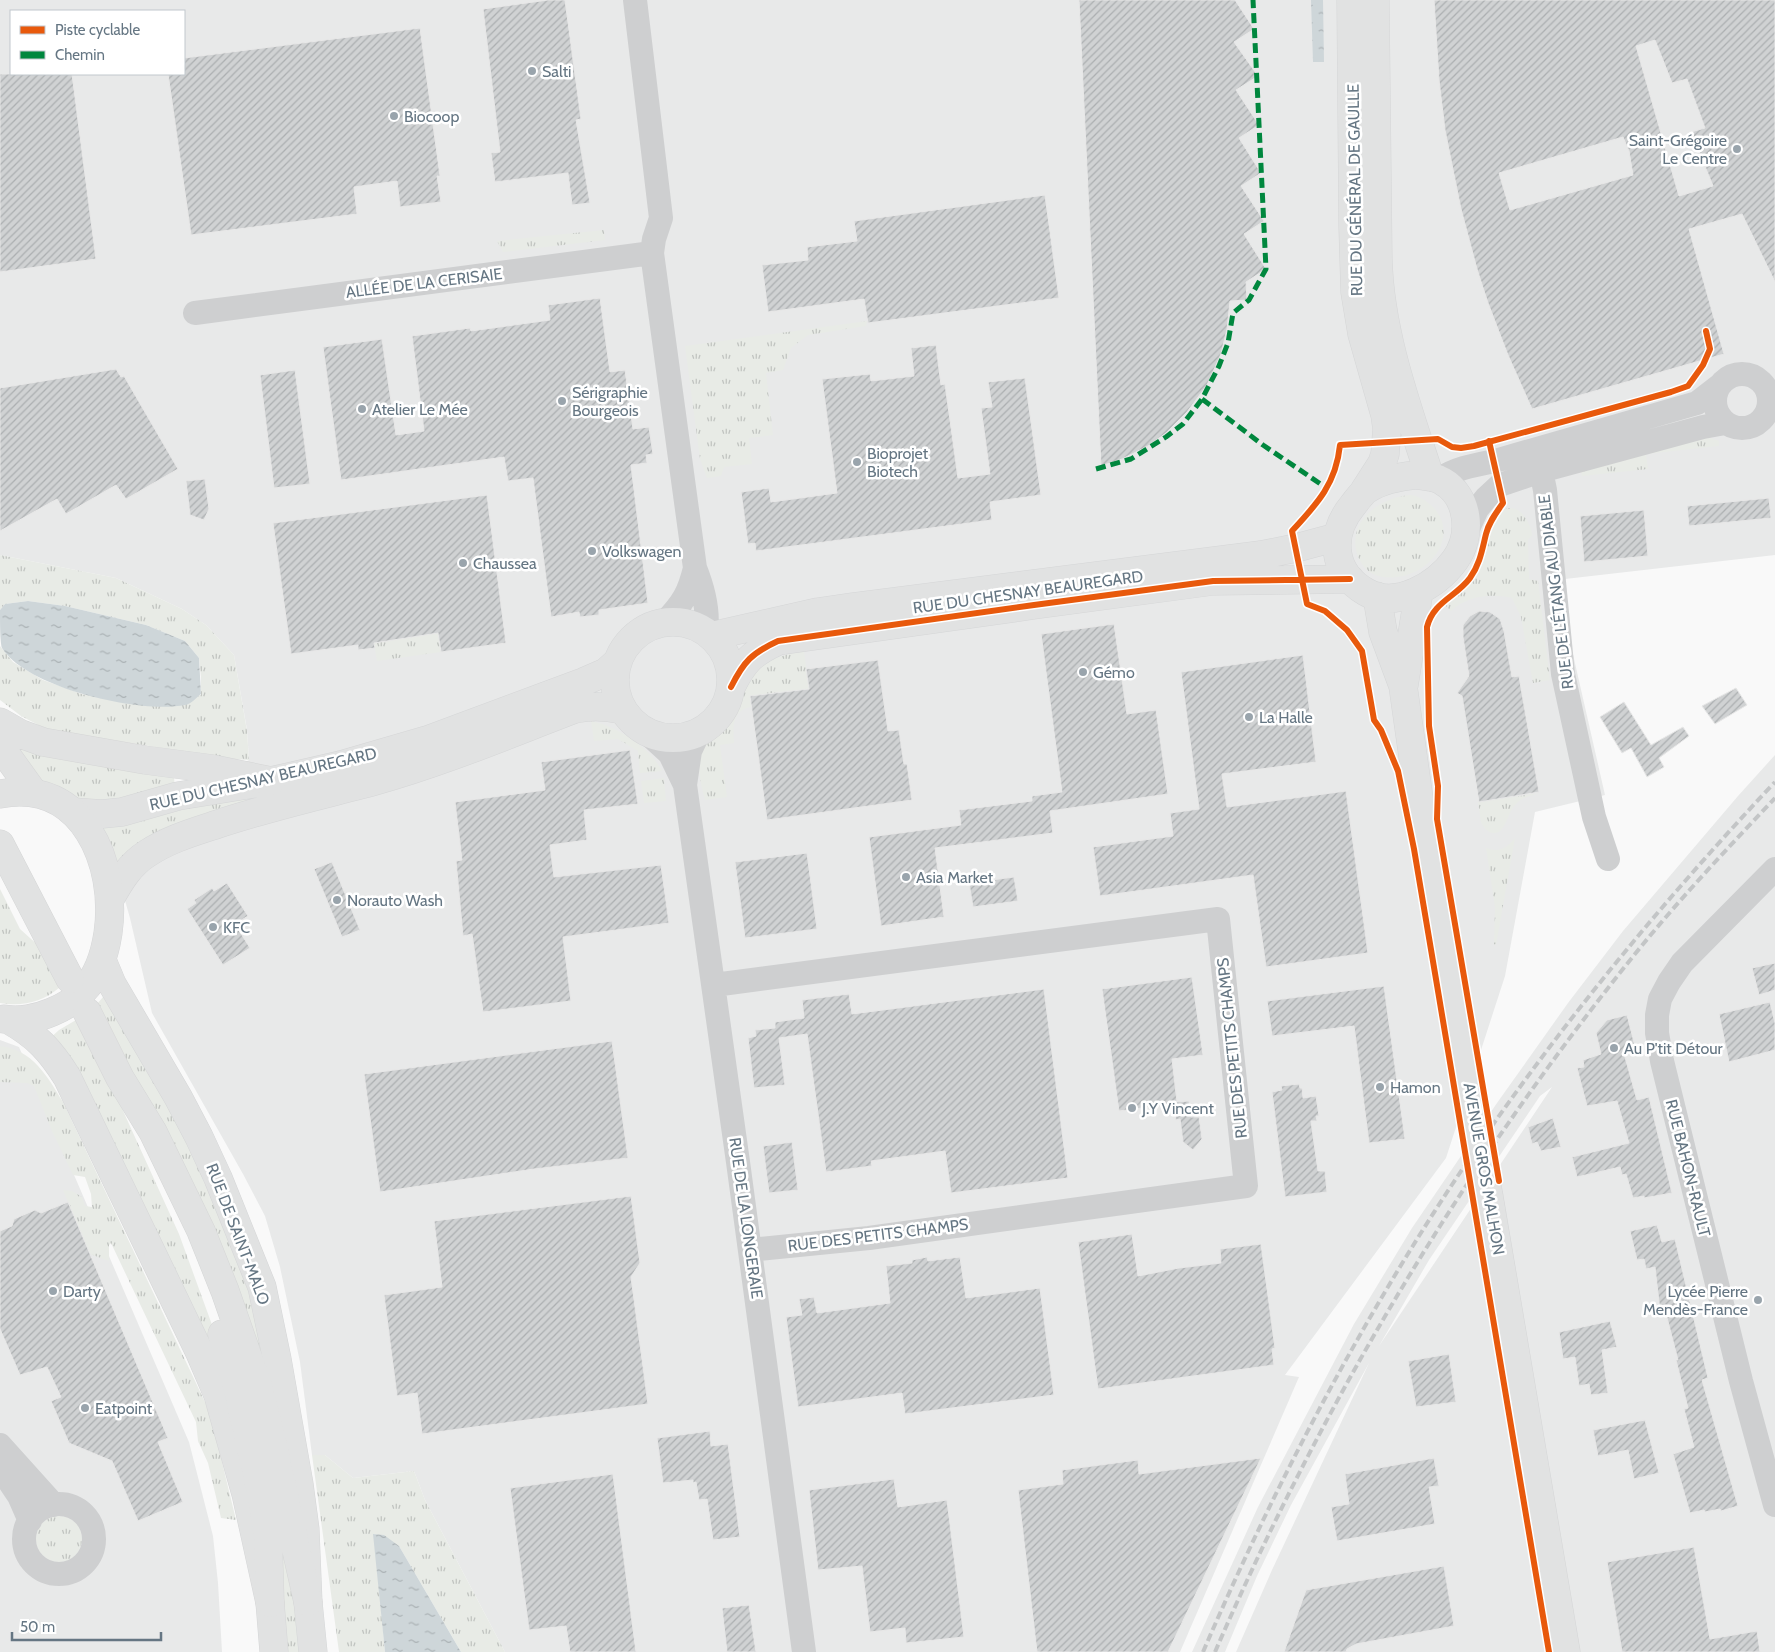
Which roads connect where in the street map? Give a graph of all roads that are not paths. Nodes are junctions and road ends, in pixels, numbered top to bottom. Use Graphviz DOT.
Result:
graph roads {
  1 [pos="634,0"];
  2 [pos="1352,0"];
  3 [pos="1375,0"];
  4 [pos="652,253"];
  5 [pos="195,313"];
  6 [pos="1719,386"];
  7 [pos="1725,423"];
  8 [pos="1541,471"];
  9 [pos="1435,478"];
  10 [pos="1364,491"];
  11 [pos="1466,533"];
  12 [pos="1337,537"];
  13 [pos="695,568"];
  14 [pos="1350,579"];
  15 [pos="1419,591"];
  16 [pos="1377,596"];
  17 [pos="665,622"];
  18 [pos="709,634"];
  19 [pos="616,664"];
  20 [pos="731,686"];
  21 [pos="1404,686"];
  22 [pos="623,710"];
  23 [pos="0,722"];
  24 [pos="646,732"];
  25 [pos="699,732"];
  26 [pos="0,746"];
  27 [pos="271,781"];
  28 [pos="685,785"];
  29 [pos="34,792"];
  30 [pos="0,794"];
  31 [pos="73,812"];
  32 [pos="0,844"];
  33 [pos="1608,859"];
  34 [pos="1775,869"];
  35 [pos="110,899"];
  36 [pos="102,960"];
  37 [pos="70,979"];
  38 [pos="714,984"];
  39 [pos="86,1012"];
  40 [pos="5,1019"];
  41 [pos="120,1078"];
  42 [pos="750,1250"];
  43 [pos="0,1445"];
  44 [pos="0,1468"];
  45 [pos="54,1505"];
  46 [pos="1775,1505"];
  47 [pos="30,1521"];
  48 [pos="308,1602"];
  49 [pos="270,1603"];
  50 [pos="274,1652"];
  51 [pos="312,1652"];
  52 [pos="804,1652"];
  53 [pos="1566,1652"];
  1 -- 4 [label="street"];
  2 -- 10 [label="main road, RUE DU GÉNÉRAL DE GAULLE"];
  3 -- 9 [label="main road, RUE DU GÉNÉRAL DE GAULLE"];
  4 -- 5 [label="street, ALLÉE DE LA CERISAIE"];
  4 -- 13 [label="street"];
  6 -- 7 [label="street"];
  6 -- 7 [label="street"];
  6 -- 9 [label="street"];
  7 -- 8 [label="street"];
  8 -- 11 [label="street"];
  8 -- 33 [label="street, RUE DE L'ÉTANG AU DIABLE"];
  9 -- 10 [label="main road"];
  9 -- 11 [label="main road"];
  10 -- 12 [label="main road"];
  11 -- 15 [label="main road"];
  12 -- 14 [label="main road"];
  12 -- 18 [label="main road, RUE DU CHESNAY BEAUREGARD"];
  13 -- 17 [label="street"];
  13 -- 18 [label="street"];
  14 -- 16 [label="main road"];
  14 -- 20 [label="main road, RUE DU CHESNAY BEAUREGARD"];
  15 -- 16 [label="main road"];
  15 -- 21 [label="main road, AVENUE GROS MALHON"];
  16 -- 21 [label="main road, AVENUE GROS MALHON"];
  17 -- 18 [label="main road"];
  17 -- 19 [label="main road"];
  18 -- 20 [label="main road"];
  19 -- 22 [label="main road"];
  19 -- 27 [label="main road, RUE DU CHESNAY BEAUREGARD"];
  20 -- 25 [label="main road"];
  21 -- 53 [label="main road, AVENUE GROS MALHON, bridge"];
  22 -- 24 [label="main road"];
  22 -- 35 [label="main road, RUE DU CHESNAY BEAUREGARD"];
  23 -- 27 [label="main road"];
  24 -- 25 [label="main road"];
  24 -- 28 [label="street, RUE DE LA LONGERAIE"];
  25 -- 28 [label="street, RUE DE LA LONGERAIE"];
  26 -- 29 [label="main road"];
  27 -- 31 [label="main road, RUE DU CHESNAY BEAUREGARD"];
  28 -- 38 [label="street, RUE DE LA LONGERAIE"];
  29 -- 30 [label="main road"];
  29 -- 31 [label="main road"];
  31 -- 35 [label="main road"];
  32 -- 37 [label="main road"];
  34 -- 46 [label="street, RUE BAHON-RAULT"];
  35 -- 36 [label="main road"];
  36 -- 40 [label="main road"];
  36 -- 48 [label="main road, RUE DE SAINT-MALO"];
  38 -- 42 [label="street, RUE DE LA LONGERAIE"];
  38 -- 42 [label="street, RUE DES PETITS CHAMPS"];
  39 -- 41 [label="main road"];
  40 -- 49 [label="main road"];
  41 -- 48 [label="main road"];
  41 -- 49 [label="main road"];
  42 -- 52 [label="street, RUE DE LA LONGERAIE"];
  43 -- 45 [label="street"];
  44 -- 47 [label="street"];
  45 -- 47 [label="street"];
  45 -- 47 [label="street"];
  48 -- 51 [label="main road, RUE DE SAINT-MALO"];
  49 -- 50 [label="main road"];
}
